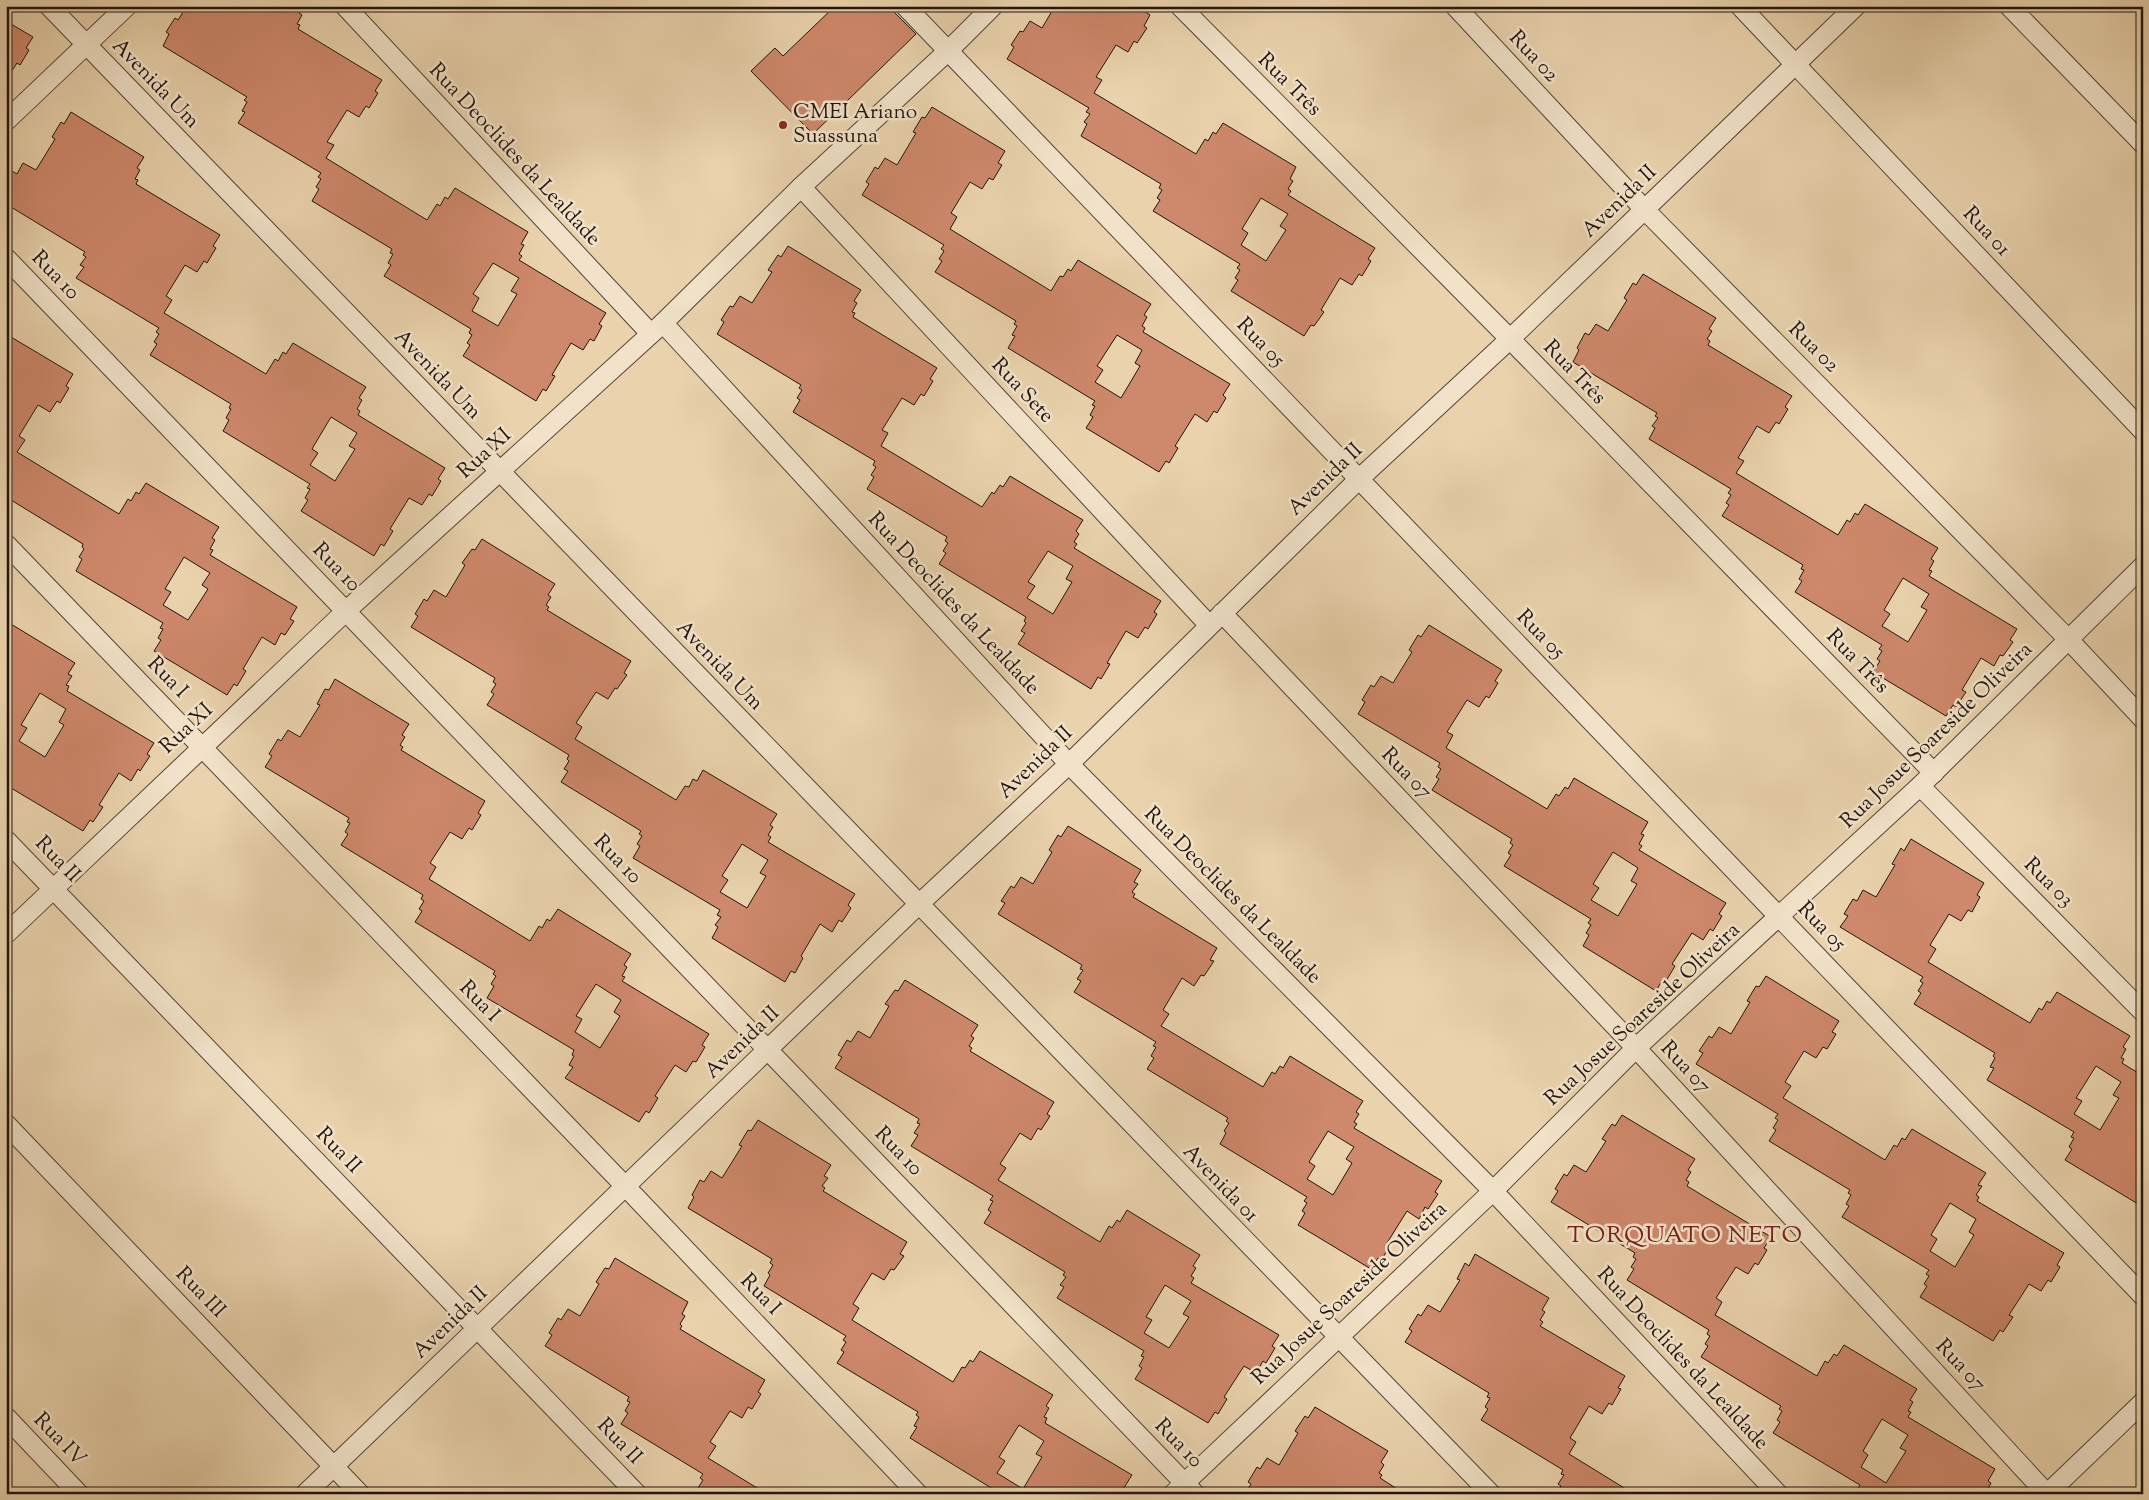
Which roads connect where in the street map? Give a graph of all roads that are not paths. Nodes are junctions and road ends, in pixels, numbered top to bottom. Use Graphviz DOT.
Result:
graph roads {
  1 [pos="49,6"];
  2 [pos="127,6"];
  3 [pos="345,6"];
  4 [pos="905,6"];
  5 [pos="992,6"];
  6 [pos="1180,6"];
  7 [pos="1455,6"];
  8 [pos="1740,6"];
  9 [pos="1856,6"];
  10 [pos="2009,6"];
  11 [pos="86,45"];
  12 [pos="948,51"];
  13 [pos="1796,63"];
  14 [pos="6,121"];
  15 [pos="2143,144"];
  16 [pos="802,187"];
  17 [pos="1644,209"];
  18 [pos="6,258"];
  19 [pos="657,328"];
  20 [pos="1510,339"];
  21 [pos="2143,431"];
  22 [pos="499,472"];
  23 [pos="1359,479"];
  24 [pos="6,544"];
  25 [pos="2143,566"];
  26 [pos="346,611"];
  27 [pos="1216,619"];
  28 [pos="2068,639"];
  29 [pos="2143,719"];
  30 [pos="202,746"];
  31 [pos="1069,764"];
  32 [pos="1934,773"];
  33 [pos="1920,786"];
  34 [pos="6,840"];
  35 [pos="53,889"];
  36 [pos="918,905"];
  37 [pos="1780,916"];
  38 [pos="6,934"];
  39 [pos="2143,1012"];
  40 [pos="1636,1048"];
  41 [pos="768,1050"];
  42 [pos="6,1124"];
  43 [pos="625,1186"];
  44 [pos="1493,1191"];
  45 [pos="2143,1296"];
  46 [pos="478,1328"];
  47 [pos="1337,1336"];
  48 [pos="2143,1402"];
  49 [pos="6,1418"];
  50 [pos="334,1467"];
  51 [pos="1184,1490"];
  52 [pos="79,1494"];
  53 [pos="305,1494"];
  54 [pos="360,1494"];
  55 [pos="638,1494"];
  56 [pos="918,1494"];
  57 [pos="1491,1494"];
  58 [pos="1778,1494"];
  59 [pos="2047,1494"];
  1 -- 11 [label="street, Avenida Um"];
  2 -- 11 [label="street"];
  3 -- 19 [label="street, Rua Deoclides da Lealdade"];
  4 -- 12 [label="street, Rua 05"];
  5 -- 12 [label="street, Rua XI"];
  6 -- 20 [label="street, Rua Três"];
  7 -- 17 [label="street, Rua 02"];
  8 -- 13 [label="street, Rua 01"];
  9 -- 13 [label="street, Avenida II"];
  10 -- 15 [label="street"];
  11 -- 14 [label="street"];
  11 -- 22 [label="street, Avenida Um"];
  12 -- 16 [label="street, Rua XI"];
  12 -- 23 [label="street, Rua 05"];
  13 -- 17 [label="street, Avenida II"];
  13 -- 21 [label="street, Rua 01"];
  16 -- 19 [label="street, Rua XI"];
  16 -- 27 [label="street, Rua Sete"];
  17 -- 20 [label="street, Avenida II"];
  17 -- 28 [label="street, Rua 02"];
  18 -- 26 [label="street, Rua 10"];
  19 -- 22 [label="street, Rua XI"];
  19 -- 31 [label="street, Rua Deoclides da Lealdade"];
  20 -- 23 [label="street, Avenida II"];
  20 -- 32 [label="street, Rua Três"];
  22 -- 26 [label="street, Rua XI"];
  22 -- 36 [label="street, Avenida Um"];
  23 -- 27 [label="street, Avenida II"];
  23 -- 37 [label="street, Rua 05"];
  24 -- 30 [label="street, Rua I"];
  25 -- 28 [label="street, Rua Josue Soareside Oliveira"];
  26 -- 30 [label="street, Rua XI"];
  26 -- 41 [label="street, Rua 10"];
  27 -- 31 [label="street, Avenida II"];
  27 -- 40 [label="street, Rua 07"];
  28 -- 29 [label="street, Rua 02"];
  28 -- 32 [label="street, Rua Josue Soareside Oliveira"];
  30 -- 35 [label="street, Rua XI"];
  30 -- 43 [label="street, Rua I"];
  31 -- 36 [label="street, Avenida II"];
  31 -- 44 [label="street, Rua Deoclides da Lealdade"];
  32 -- 33 [label="street, Rua Josue Soareside Oliveira"];
  33 -- 37 [label="street, Rua Josue Soareside Oliveira"];
  33 -- 39 [label="street, Rua 03"];
  34 -- 35 [label="street, Rua II"];
  35 -- 38 [label="street, Rua XI"];
  35 -- 46 [label="street, Rua II"];
  36 -- 41 [label="street, Avenida II"];
  36 -- 47 [label="street, Avenida 01"];
  37 -- 40 [label="street, Rua Josue Soareside Oliveira"];
  37 -- 45 [label="street, Rua 05"];
  40 -- 44 [label="street, Rua Josue Soareside Oliveira"];
  40 -- 59 [label="street, Rua 07"];
  41 -- 43 [label="street, Avenida II"];
  41 -- 51 [label="street, Rua 10"];
  42 -- 50 [label="street, Rua III"];
  43 -- 46 [label="street, Avenida II"];
  43 -- 56 [label="street, Rua I"];
  44 -- 47 [label="street, Rua Josue Soareside Oliveira"];
  44 -- 58 [label="street, Rua Deoclides da Lealdade"];
  46 -- 50 [label="street, Avenida II"];
  46 -- 55 [label="street, Rua II"];
  47 -- 51 [label="street, Rua Josue Soareside Oliveira"];
  47 -- 57 [label="street, Avenida 01"];
  48 -- 59 [label="street"];
  49 -- 52 [label="street, Rua IV"];
  50 -- 53 [label="street, Avenida II"];
  50 -- 54 [label="street, Rua III"];
}
